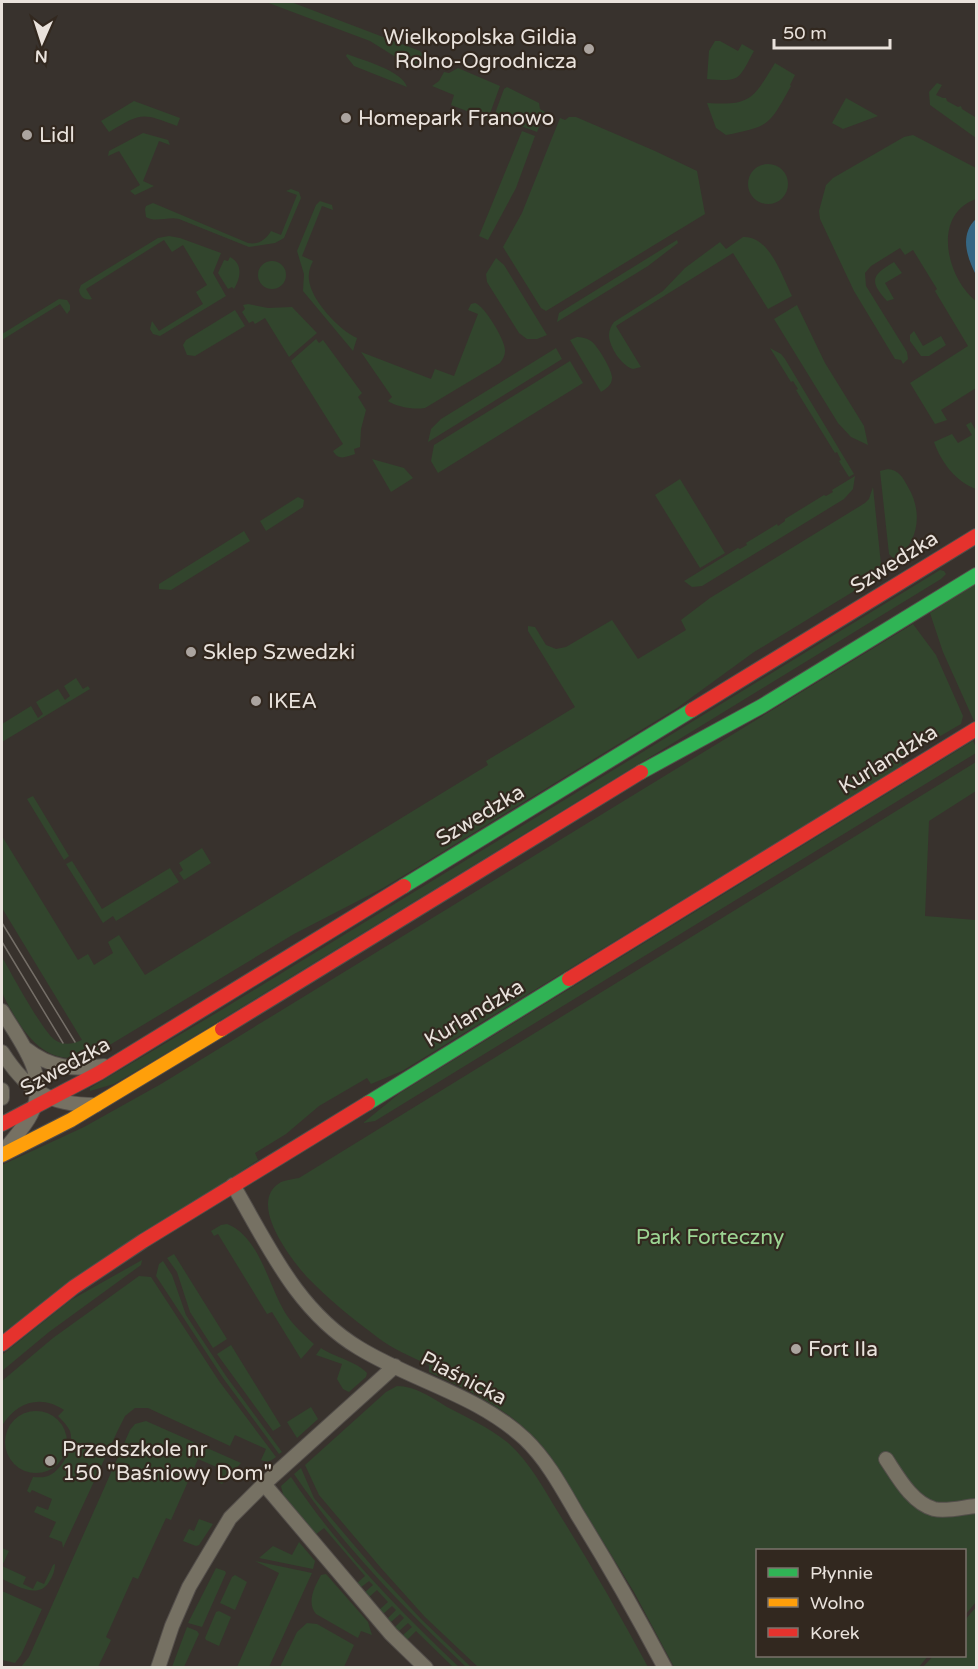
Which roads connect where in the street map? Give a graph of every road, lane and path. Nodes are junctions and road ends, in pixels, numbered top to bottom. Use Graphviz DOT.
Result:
graph roads {
  1 [pos="976,536"];
  2 [pos="976,575"];
  3 [pos="976,729"];
  4 [pos="2,1011"];
  5 [pos="19,1039"];
  6 [pos="2,1052"];
  7 [pos="112,1065"];
  8 [pos="2,1090"];
  9 [pos="38,1092"];
  10 [pos="2,1098"];
  11 [pos="51,1099"];
  12 [pos="97,1105"];
  13 [pos="34,1107"];
  14 [pos="2,1124"];
  15 [pos="2,1155"];
  16 [pos="233,1185"];
  17 [pos="2,1344"];
  18 [pos="395,1366"];
  19 [pos="886,1459"];
  20 [pos="264,1484"];
  21 [pos="976,1506"];
  22 [pos="158,1668"];
  23 [pos="426,1668"];
  24 [pos="665,1668"];
  1 -- 7 [label="street, Szwedzka"];
  2 -- 12 [label="street"];
  3 -- 16 [label="street, Kurlandzka"];
  4 -- 5 [label="street"];
  5 -- 7 [label="street"];
  5 -- 9 [label="street"];
  6 -- 9 [label="street"];
  7 -- 11 [label="street, Szwedzka"];
  8 -- 10 [label="street"];
  9 -- 11 [label="street"];
  9 -- 13 [label="street"];
  11 -- 12 [label="street"];
  11 -- 13 [label="street, Szwedzka"];
  12 -- 15 [label="street"];
  13 -- 14 [label="street, Szwedzka"];
  13 -- 15 [label="street"];
  16 -- 17 [label="street, Kurlandzka"];
  16 -- 18 [label="street, Piaśnicka"];
  18 -- 20 [label="street"];
  18 -- 24 [label="street, Piaśnicka"];
  19 -- 21 [label="street"];
  20 -- 22 [label="street"];
  20 -- 23 [label="street"];
}
